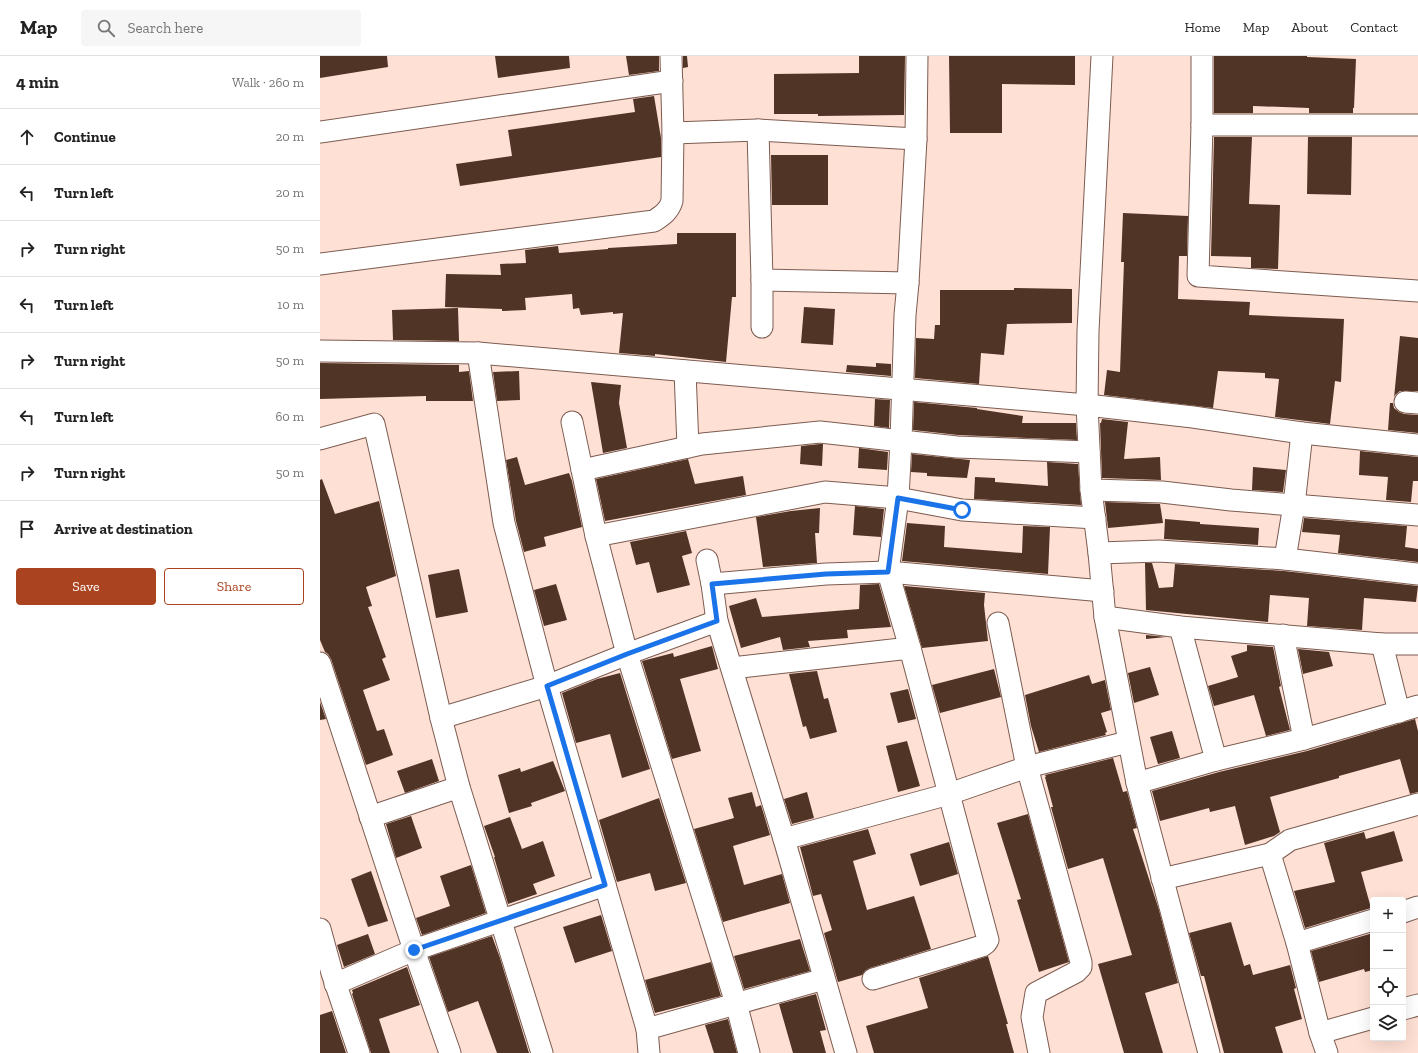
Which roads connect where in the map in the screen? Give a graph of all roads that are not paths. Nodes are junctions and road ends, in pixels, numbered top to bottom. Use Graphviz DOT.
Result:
graph roads {
  1 [pos="672,56"];
  2 [pos="917,56"];
  3 [pos="1102,56"];
  4 [pos="1202,56"];
  5 [pos="672,81"];
  6 [pos="1202,125"];
  7 [pos="1418,125"];
  8 [pos="758,130"];
  9 [pos="320,132"];
  10 [pos="673,133"];
  11 [pos="916,139"];
  12 [pos="320,264"];
  13 [pos="762,280"];
  14 [pos="908,283"];
  15 [pos="1418,291"];
  16 [pos="762,327"];
  17 [pos="320,351"];
  18 [pos="478,353"];
  19 [pos="685,371"];
  20 [pos="904,390"];
  21 [pos="1087,405"];
  22 [pos="572,422"];
  23 [pos="1302,433"];
  24 [pos="320,438"];
  25 [pos="901,441"];
  26 [pos="1418,445"];
  27 [pos="688,447"];
  28 [pos="1089,452"];
  29 [pos="582,470"];
  30 [pos="1091,490"];
  31 [pos="898,498"];
  32 [pos="1294,505"];
  33 [pos="1418,515"];
  34 [pos="1095,518"];
  35 [pos="596,536"];
  36 [pos="1099,553"];
  37 [pos="1285,559"];
  38 [pos="708,560"];
  39 [pos="888,572"];
  40 [pos="1418,574"];
  41 [pos="712,584"];
  42 [pos="1103,591"];
  43 [pos="1105,617"];
  44 [pos="717,621"];
  45 [pos="998,623"];
  46 [pos="1180,627"];
  47 [pos="1283,635"];
  48 [pos="1382,644"];
  49 [pos="1418,644"];
  50 [pos="910,648"];
  51 [pos="627,654"];
  52 [pos="320,663"];
  53 [pos="732,668"];
  54 [pos="547,686"];
  55 [pos="1413,710"];
  56 [pos="441,718"];
  57 [pos="1304,739"];
  58 [pos="1128,742"];
  59 [pos="1216,760"];
  60 [pos="1027,767"];
  61 [pos="1137,783"];
  62 [pos="459,787"];
  63 [pos="949,794"];
  64 [pos="1418,804"];
  65 [pos="370,817"];
  66 [pos="784,839"];
  67 [pos="1270,854"];
  68 [pos="1162,879"];
  69 [pos="605,885"];
  70 [pos="1418,907"];
  71 [pos="1406,911"];
  72 [pos="501,920"];
  73 [pos="1370,921"];
  74 [pos="320,929"];
  75 [pos="1297,943"];
  76 [pos="414,950"];
  77 [pos="329,978"];
  78 [pos="824,979"];
  79 [pos="873,979"];
  80 [pos="736,1003"];
  81 [pos="1418,1005"];
  82 [pos="1406,1008"];
  83 [pos="1370,1019"];
  84 [pos="647,1029"];
  85 [pos="1320,1033"];
  86 [pos="359,1053"];
  87 [pos="450,1053"];
  88 [pos="542,1053"];
  89 [pos="649,1053"];
  90 [pos="750,1053"];
  91 [pos="846,1053"];
  92 [pos="1039,1053"];
  93 [pos="1209,1053"];
  94 [pos="1326,1053"];
  1 -- 5 [label="street"];
  2 -- 11 [label="street"];
  3 -- 21 [label="street"];
  4 -- 6 [label="street"];
  5 -- 9 [label="street"];
  5 -- 10 [label="street"];
  6 -- 7 [label="street"];
  6 -- 15 [label="street"];
  8 -- 10 [label="street"];
  8 -- 11 [label="street"];
  8 -- 13 [label="street"];
  10 -- 12 [label="street"];
  11 -- 14 [label="street"];
  13 -- 14 [label="street"];
  13 -- 16 [label="street"];
  14 -- 20 [label="street"];
  17 -- 18 [label="street"];
  18 -- 19 [label="street"];
  18 -- 54 [label="street"];
  19 -- 20 [label="street"];
  19 -- 27 [label="street"];
  20 -- 21 [label="street"];
  20 -- 25 [label="street"];
  21 -- 23 [label="street"];
  21 -- 28 [label="street"];
  22 -- 29 [label="street"];
  23 -- 26 [label="street"];
  23 -- 32 [label="street"];
  24 -- 56 [label="street"];
  25 -- 27 [label="street"];
  25 -- 28 [label="street"];
  25 -- 31 [label="street"];
  27 -- 29 [label="street"];
  28 -- 30 [label="street"];
  29 -- 35 [label="street"];
  30 -- 32 [label="street"];
  30 -- 34 [label="street"];
  31 -- 34 [label="street"];
  31 -- 35 [label="street"];
  31 -- 39 [label="street"];
  32 -- 33 [label="street"];
  32 -- 37 [label="street"];
  34 -- 36 [label="street"];
  35 -- 51 [label="street"];
  36 -- 37 [label="street"];
  36 -- 42 [label="street"];
  37 -- 40 [label="street"];
  38 -- 41 [label="street"];
  39 -- 41 [label="street"];
  39 -- 42 [label="street"];
  39 -- 50 [label="street"];
  41 -- 44 [label="street"];
  42 -- 43 [label="street"];
  43 -- 46 [label="street"];
  43 -- 58 [label="street"];
  44 -- 51 [label="street"];
  44 -- 53 [label="street"];
  45 -- 60 [label="street"];
  46 -- 47 [label="street"];
  46 -- 59 [label="street"];
  47 -- 48 [label="street"];
  47 -- 57 [label="street"];
  48 -- 49 [label="street"];
  48 -- 55 [label="street"];
  50 -- 53 [label="street"];
  50 -- 63 [label="street"];
  51 -- 54 [label="street"];
  51 -- 80 [label="street"];
  52 -- 65 [label="street"];
  53 -- 66 [label="street"];
  54 -- 56 [label="street"];
  54 -- 69 [label="street"];
  55 -- 57 [label="street"];
  56 -- 62 [label="street"];
  57 -- 59 [label="street"];
  58 -- 60 [label="street"];
  58 -- 61 [label="street"];
  59 -- 61 [label="street"];
  60 -- 63 [label="street"];
  60 -- 92 [label="street"];
  61 -- 68 [label="street"];
  62 -- 65 [label="street"];
  62 -- 72 [label="street"];
  63 -- 66 [label="street"];
  63 -- 79 [label="street"];
  64 -- 67 [label="street"];
  65 -- 76 [label="street"];
  66 -- 78 [label="street"];
  67 -- 68 [label="street"];
  67 -- 75 [label="street"];
  68 -- 93 [label="street"];
  69 -- 72 [label="street"];
  69 -- 84 [label="street"];
  70 -- 71 [label="street"];
  72 -- 76 [label="street"];
  72 -- 88 [label="street"];
  73 -- 75 [label="street"];
  74 -- 77 [label="street"];
  75 -- 85 [label="street"];
  76 -- 77 [label="street"];
  76 -- 87 [label="street"];
  77 -- 86 [label="street"];
  78 -- 80 [label="street"];
  78 -- 91 [label="street"];
  80 -- 84 [label="street"];
  80 -- 90 [label="street"];
  81 -- 82 [label="street"];
  83 -- 85 [label="street"];
  84 -- 89 [label="street"];
  85 -- 94 [label="street"];
}
